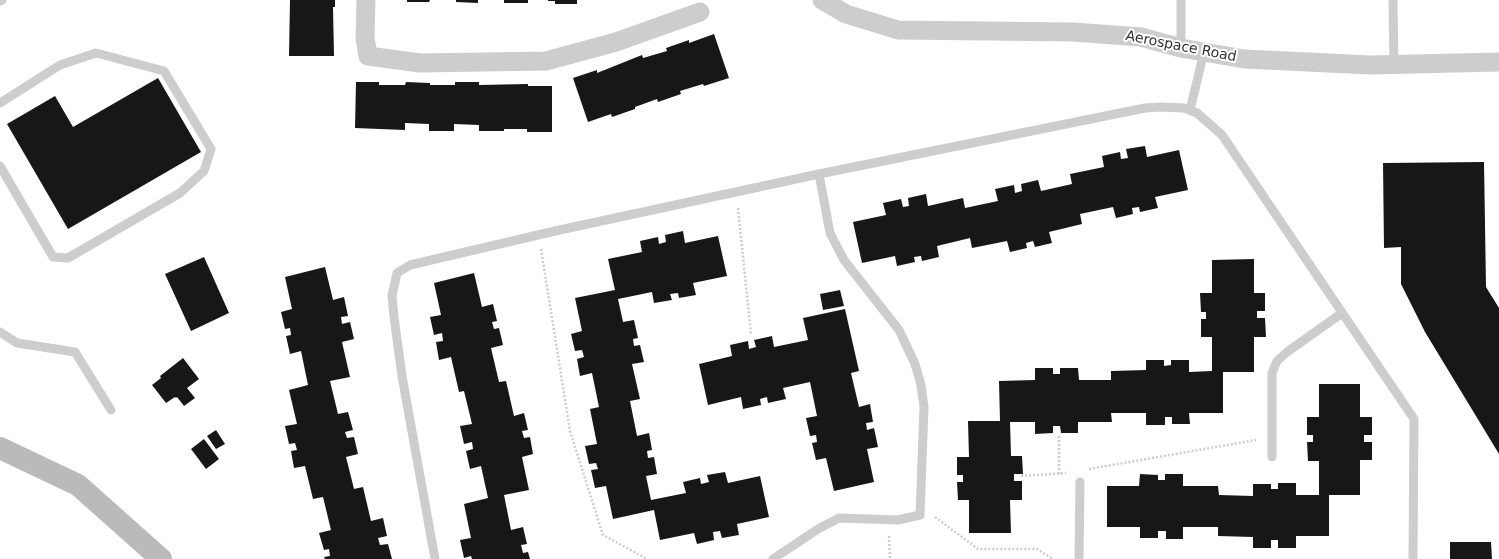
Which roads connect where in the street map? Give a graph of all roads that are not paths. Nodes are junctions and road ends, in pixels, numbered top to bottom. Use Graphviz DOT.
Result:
graph roads {
  1 [pos="366,0"];
  2 [pos="822,0"];
  3 [pos="1181,0"];
  4 [pos="1394,0"];
  5 [pos="700,12"];
  6 [pos="1180,48"];
  7 [pos="1204,52"];
  8 [pos="1499,62"];
  9 [pos="1394,65"];
  10 [pos="0,103"];
  11 [pos="1190,110"];
  12 [pos="0,166"];
  13 [pos="819,174"];
  14 [pos="1342,313"];
  15 [pos="0,332"];
  16 [pos="111,410"];
  17 [pos="0,448"];
  18 [pos="1272,457"];
  19 [pos="1080,482"];
  20 [pos="161,559"];
  21 [pos="435,559"];
  22 [pos="773,559"];
  23 [pos="1079,559"];
  24 [pos="1413,559"];
  1 -- 5 [label="street"];
  2 -- 6 [label="street, Aerospace Road"];
  3 -- 6 [label="lane"];
  4 -- 9 [label="lane"];
  6 -- 7 [label="street, Aerospace Road"];
  7 -- 9 [label="street, Aerospace Road"];
  7 -- 11 [label="lane"];
  8 -- 9 [label="street, Aerospace Road"];
  10 -- 12 [label="lane"];
  11 -- 13 [label="lane"];
  11 -- 14 [label="lane"];
  13 -- 21 [label="lane"];
  13 -- 22 [label="lane"];
  14 -- 18 [label="lane"];
  14 -- 24 [label="lane"];
  15 -- 16 [label="lane"];
  17 -- 20 [label="main road"];
  19 -- 23 [label="lane"];
}
